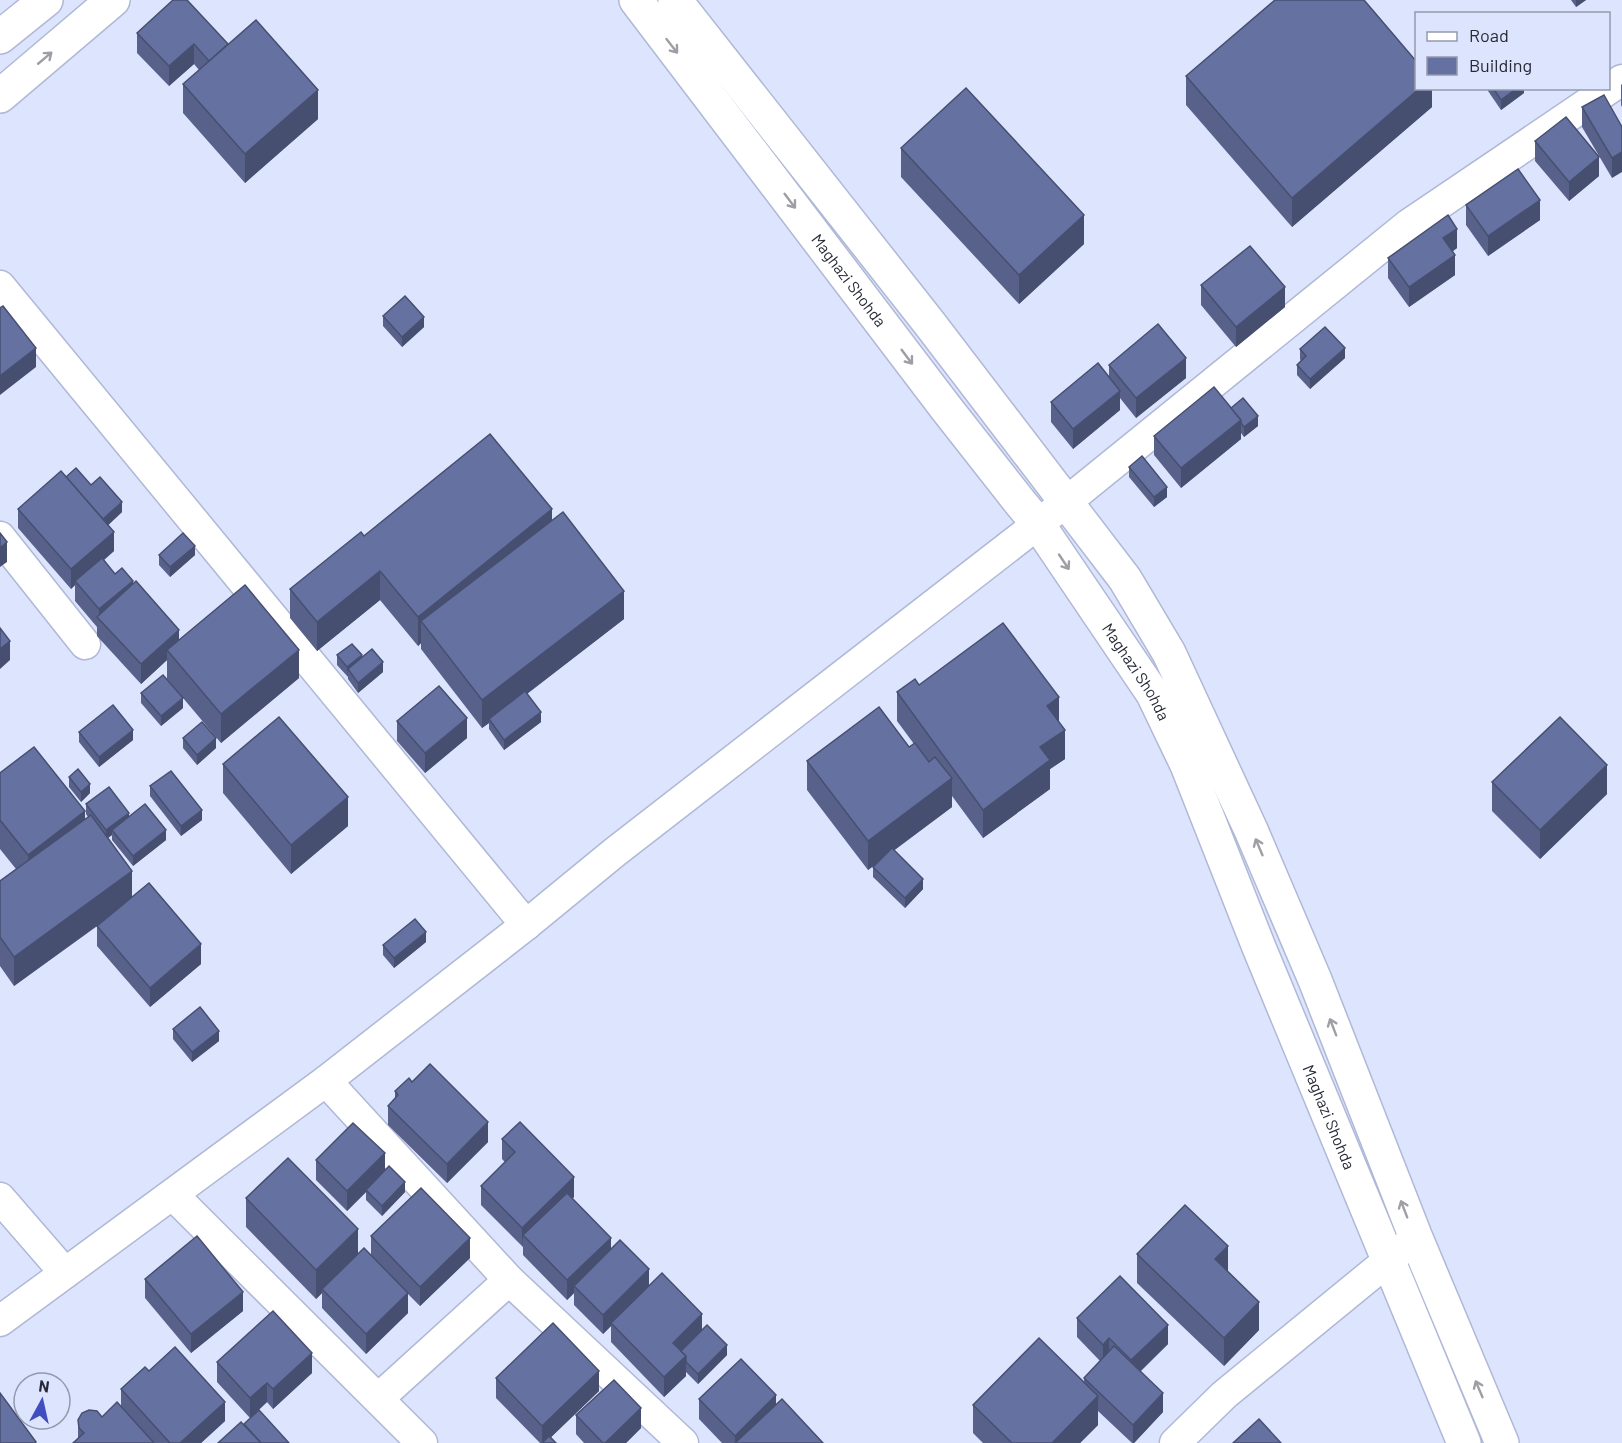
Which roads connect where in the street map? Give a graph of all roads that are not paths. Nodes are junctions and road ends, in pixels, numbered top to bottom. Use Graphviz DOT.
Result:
graph roads {
  1 [pos="46,0"];
  2 [pos="113,0"];
  3 [pos="636,0"];
  4 [pos="675,0"];
  5 [pos="0,37"];
  6 [pos="1607,90"];
  7 [pos="0,96"];
  8 [pos="0,286"];
  9 [pos="1065,503"];
  10 [pos="1038,524"];
  11 [pos="0,537"];
  12 [pos="85,644"];
  13 [pos="526,925"];
  14 [pos="326,1081"];
  15 [pos="173,1195"];
  16 [pos="0,1198"];
  17 [pos="1416,1238"];
  18 [pos="1388,1261"];
  19 [pos="65,1273"];
  20 [pos="509,1280"];
  21 [pos="0,1321"];
  22 [pos="378,1398"];
  23 [pos="422,1443"];
  24 [pos="683,1443"];
  25 [pos="1175,1443"];
  26 [pos="1464,1443"];
  27 [pos="1502,1443"];
  1 -- 5 [label="main road"];
  7 -- 2 [label="main road, one-way"];
  3 -- 10 [label="main road, Maghazi Shohda, one-way"];
  4 -- 9 [label="main road, Maghazi Shohda"];
  6 -- 9 [label="street"];
  8 -- 13 [label="street"];
  9 -- 10 [label="street"];
  17 -- 9 [label="main road, Maghazi Shohda, one-way"];
  10 -- 13 [label="street"];
  10 -- 18 [label="main road, Maghazi Shohda, one-way"];
  11 -- 12 [label="street"];
  13 -- 14 [label="street"];
  14 -- 15 [label="street"];
  14 -- 20 [label="street"];
  15 -- 19 [label="street"];
  15 -- 22 [label="street"];
  16 -- 19 [label="street"];
  17 -- 18 [label="street"];
  27 -- 17 [label="main road, Maghazi Shohda, one-way"];
  18 -- 25 [label="street"];
  18 -- 26 [label="main road, Maghazi Shohda"];
  19 -- 21 [label="street"];
  20 -- 22 [label="street"];
  20 -- 24 [label="street"];
  22 -- 23 [label="street"];
}
